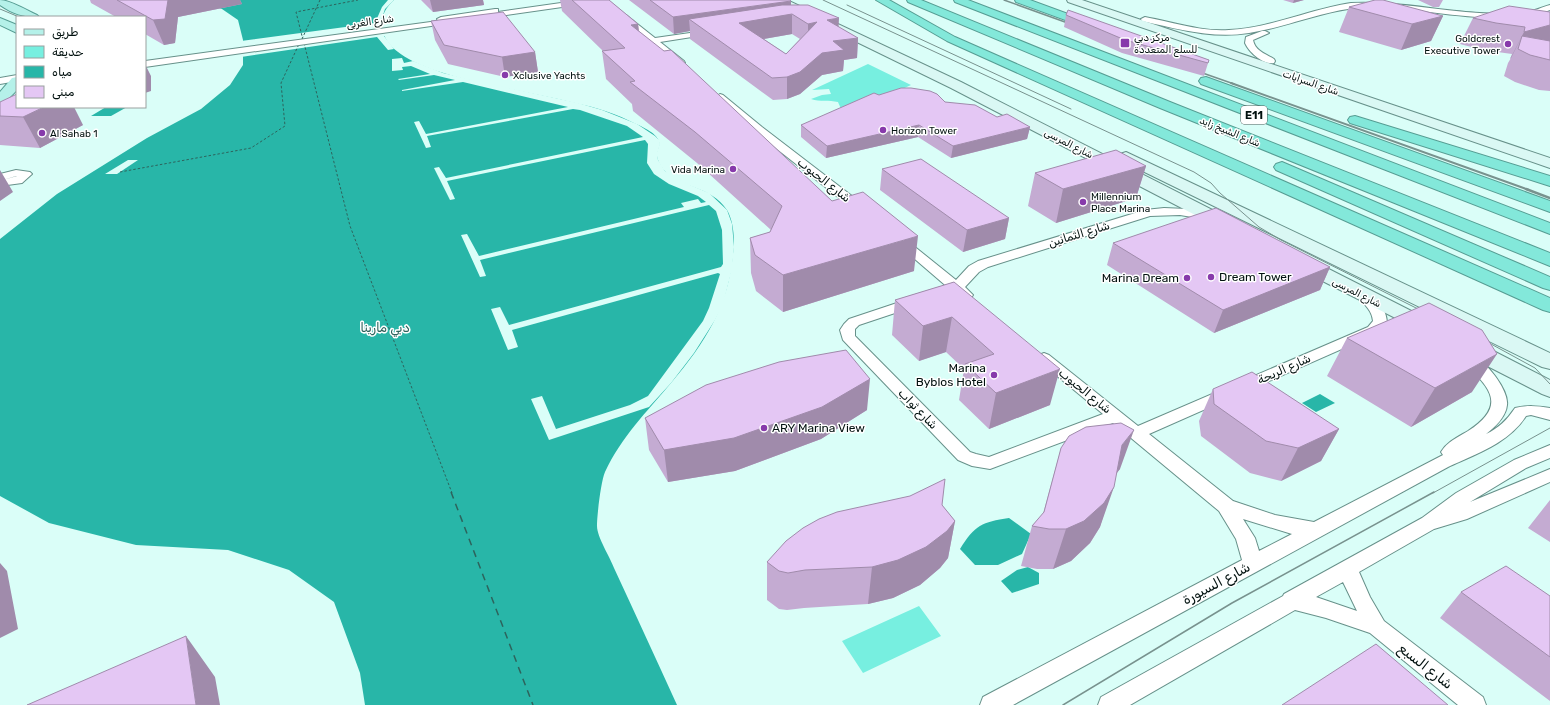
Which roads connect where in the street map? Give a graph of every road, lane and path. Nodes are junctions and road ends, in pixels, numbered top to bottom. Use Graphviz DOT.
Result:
graph roads {
  1 [pos="0,0"];
  2 [pos="572,0"];
  3 [pos="779,0"];
  4 [pos="880,0"];
  5 [pos="912,0"];
  6 [pos="959,0"];
  7 [pos="986,0"];
  8 [pos="1020,0"];
  9 [pos="1072,0"];
  10 [pos="599,2"];
  11 [pos="1095,4"];
  12 [pos="1550,7"];
  13 [pos="612,9"];
  14 [pos="800,12"];
  15 [pos="1550,14"];
  16 [pos="31,16"];
  17 [pos="452,19"];
  18 [pos="1145,19"];
  19 [pos="2,23"];
  20 [pos="16,30"];
  21 [pos="720,31"];
  22 [pos="1109,32"];
  23 [pos="1230,33"];
  24 [pos="1249,39"];
  25 [pos="654,41"];
  26 [pos="146,60"];
  27 [pos="1271,61"];
  28 [pos="146,64"];
  29 [pos="1171,68"];
  30 [pos="689,70"];
  31 [pos="0,76"];
  32 [pos="1194,76"];
  33 [pos="16,79"];
  34 [pos="16,79"];
  35 [pos="16,80"];
  36 [pos="0,81"];
  37 [pos="1062,87"];
  38 [pos="711,89"];
  39 [pos="1,93"];
  40 [pos="1165,105"];
  41 [pos="1344,116"];
  42 [pos="1550,154"];
  43 [pos="1550,164"];
  44 [pos="4,175"];
  45 [pos="1550,181"];
  46 [pos="0,183"];
  47 [pos="1550,207"];
  48 [pos="867,213"];
  49 [pos="1212,217"];
  50 [pos="1398,218"];
  51 [pos="1550,229"];
  52 [pos="891,233"];
  53 [pos="1247,235"];
  54 [pos="1289,257"];
  55 [pos="1550,260"];
  56 [pos="1550,284"];
  57 [pos="942,293"];
  58 [pos="1366,297"];
  59 [pos="977,303"];
  60 [pos="1550,306"];
  61 [pos="1445,339"];
  62 [pos="1031,348"];
  63 [pos="1550,362"];
  64 [pos="1550,388"];
  65 [pos="1550,414"];
  66 [pos="1115,416"];
  67 [pos="1136,433"];
  68 [pos="1550,451"];
  69 [pos="1442,463"];
  70 [pos="1550,475"];
  71 [pos="1226,506"];
  72 [pos="1429,523"];
  73 [pos="1318,530"];
  74 [pos="1253,563"];
  75 [pos="1348,569"];
  76 [pos="1291,600"];
  77 [pos="1377,627"];
  78 [pos="991,705"];
  79 [pos="1108,705"];
  80 [pos="1475,705"];
  1 -- 16 [label="main road"];
  2 -- 17 [label="street, شارع الغربى"];
  3 -- 14 [label="main road, شارع المرسى"];
  4 -- 37 [label="highway"];
  5 -- 40 [label="highway, شارع الشيخ زايد / E11"];
  6 -- 51 [label="highway, شارع الشيخ زايد / E11"];
  7 -- 29 [label="highway"];
  8 -- 22 [label="highway"];
  9 -- 11 [label="main road, شارع السرايات"];
  10 -- 17 [label="street, شارع الغربى"];
  11 -- 18 [label="main road, شارع السرايات"];
  11 -- 43 [label="main road, شارع السرايات"];
  12 -- 23 [label="street"];
  13 -- 25 [label="street"];
  14 -- 49 [label="main road, شارع المرسى"];
  14 -- 63 [label="main road, شارع المرسى"];
  15 -- 24 [label="street"];
  17 -- 26 [label="street, شارع الغربى"];
  17 -- 28 [label="street, شارع الغربى"];
  18 -- 23 [label="street"];
  18 -- 27 [label="main road, شارع السرايات"];
  19 -- 20 [label="main road"];
  21 -- 25 [label="street"];
  23 -- 24 [label="street"];
  24 -- 27 [label="street"];
  25 -- 30 [label="street"];
  27 -- 42 [label="main road, شارع السرايات"];
  31 -- 33 [label="main road"];
  32 -- 47 [label="highway"];
  34 -- 36 [label="street"];
  35 -- 39 [label="main road"];
  37 -- 50 [label="highway"];
  37 -- 60 [label="highway"];
  38 -- 48 [label="street, شارع الحبوب"];
  40 -- 50 [label="highway"];
  40 -- 55 [label="highway, شارع الشيخ زايد / E11"];
  41 -- 45 [label="highway"];
  44 -- 46 [label="street"];
  49 -- 53 [label="main road, شارع المرسى"];
  49 -- 57 [label="street, شارع الثمانين"];
  50 -- 56 [label="highway"];
  52 -- 57 [label="street"];
  54 -- 58 [label="main road, شارع المرسى"];
  57 -- 59 [label="street"];
  57 -- 66 [label="street, شارع ثواب"];
  58 -- 61 [label="main road, شارع المرسى"];
  58 -- 67 [label="street, شارع الريحة"];
  61 -- 64 [label="main road, شارع المرسى"];
  61 -- 69 [label="street, شارع السيورة"];
  62 -- 66 [label="street, شارع الحبوب"];
  65 -- 69 [label="street, شارع السيورة"];
  66 -- 67 [label="street, شارع الحبوب"];
  67 -- 71 [label="street, شارع الحبوب"];
  68 -- 72 [label="street"];
  69 -- 73 [label="street, شارع السيورة"];
  70 -- 72 [label="street"];
  71 -- 73 [label="street, شارع الحبوب"];
  71 -- 74 [label="street, شارع الحبوب"];
  72 -- 75 [label="street"];
  73 -- 74 [label="street, شارع السيورة"];
  74 -- 78 [label="street, شارع السيورة"];
  75 -- 76 [label="street"];
  75 -- 77 [label="street, شارع السبع"];
  76 -- 77 [label="street, شارع السبع"];
  76 -- 79 [label="street"];
  77 -- 80 [label="street, شارع السبع"];
}
